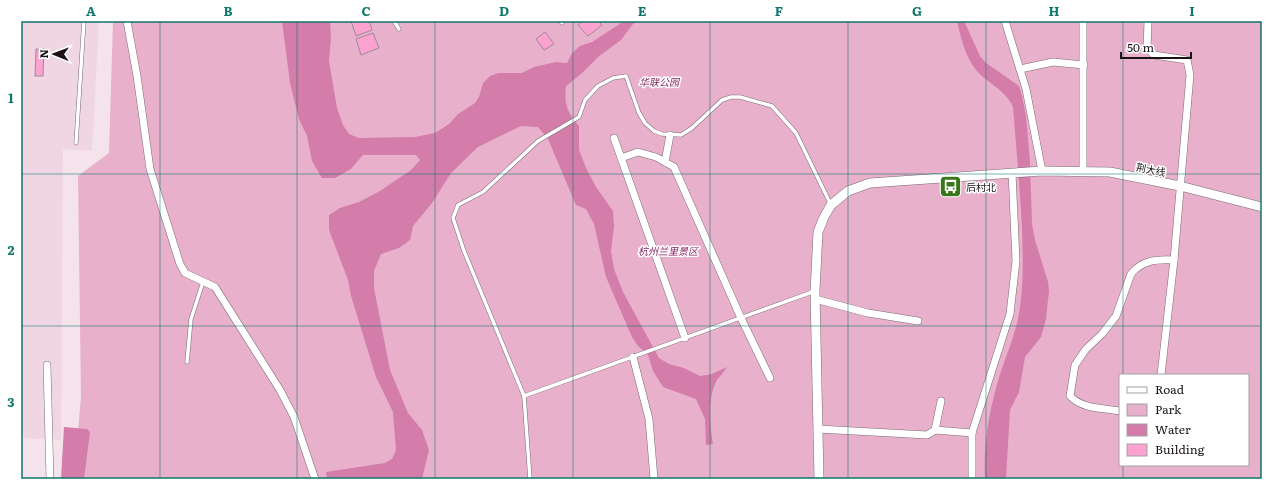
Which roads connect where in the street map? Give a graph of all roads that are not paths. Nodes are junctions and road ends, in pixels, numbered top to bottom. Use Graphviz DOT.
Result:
graph roads {
  1 [pos="84,21"];
  2 [pos="127,21"];
  3 [pos="394,21"];
  4 [pos="1005,21"];
  5 [pos="1083,21"];
  6 [pos="1148,21"];
  7 [pos="399,29"];
  8 [pos="1084,64"];
  9 [pos="1020,69"];
  10 [pos="670,135"];
  11 [pos="614,138"];
  12 [pos="76,143"];
  13 [pos="621,158"];
  14 [pos="665,162"];
  15 [pos="1038,172"];
  16 [pos="1082,172"];
  17 [pos="1012,173"];
  18 [pos="1180,186"];
  19 [pos="831,205"];
  20 [pos="1262,207"];
  21 [pos="1174,260"];
  22 [pos="204,281"];
  23 [pos="815,295"];
  24 [pos="741,318"];
  25 [pos="918,321"];
  26 [pos="684,338"];
  27 [pos="633,357"];
  28 [pos="187,362"];
  29 [pos="47,365"];
  30 [pos="1161,374"];
  31 [pos="770,378"];
  32 [pos="524,396"];
  33 [pos="941,401"];
  34 [pos="1119,411"];
  35 [pos="818,429"];
  36 [pos="935,430"];
  37 [pos="972,433"];
  38 [pos="50,479"];
  39 [pos="315,479"];
  40 [pos="530,479"];
  41 [pos="654,479"];
  42 [pos="819,479"];
  43 [pos="972,479"];
  1 -- 12 [label="lane"];
  2 -- 22 [label="street"];
  3 -- 7 [label="lane"];
  4 -- 9 [label="street"];
  5 -- 8 [label="street"];
  6 -- 18 [label="street"];
  8 -- 9 [label="street"];
  8 -- 16 [label="street"];
  9 -- 15 [label="street"];
  10 -- 14 [label="street"];
  10 -- 19 [label="lane"];
  10 -- 32 [label="lane"];
  11 -- 13 [label="street"];
  13 -- 14 [label="street"];
  13 -- 26 [label="street"];
  14 -- 24 [label="street"];
  15 -- 16 [label="street, 荆大线"];
  15 -- 17 [label="street, 荆大线"];
  16 -- 18 [label="street, 荆大线"];
  17 -- 19 [label="street, 荆大线"];
  17 -- 37 [label="street"];
  18 -- 20 [label="street, 荆大线"];
  18 -- 21 [label="street"];
  19 -- 23 [label="street"];
  21 -- 30 [label="street"];
  21 -- 34 [label="street"];
  22 -- 28 [label="lane"];
  22 -- 39 [label="street"];
  23 -- 24 [label="lane"];
  23 -- 25 [label="street"];
  23 -- 35 [label="street"];
  24 -- 26 [label="lane"];
  24 -- 31 [label="street"];
  26 -- 27 [label="lane"];
  27 -- 32 [label="lane"];
  27 -- 41 [label="street"];
  29 -- 38 [label="street"];
  32 -- 40 [label="lane"];
  33 -- 36 [label="street"];
  35 -- 36 [label="street"];
  35 -- 42 [label="street"];
  36 -- 37 [label="street"];
  37 -- 43 [label="street"];
}
